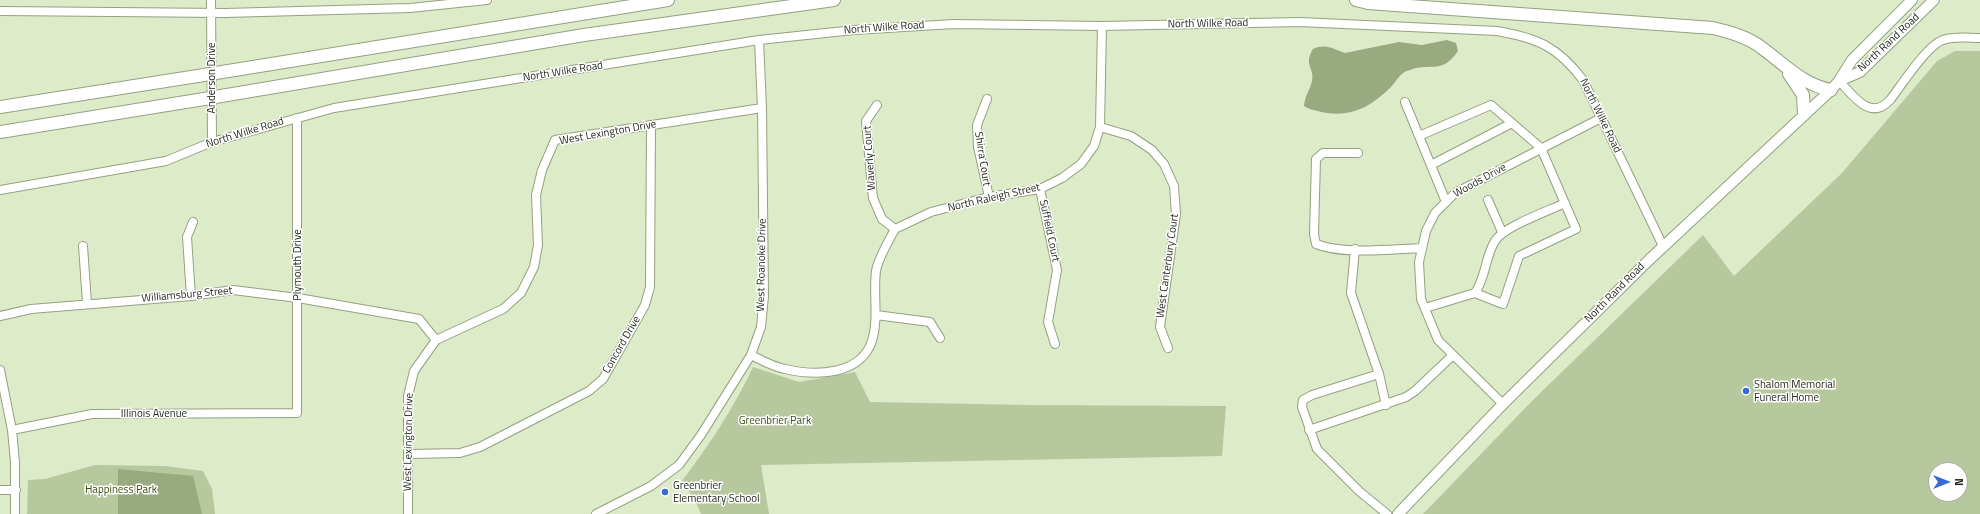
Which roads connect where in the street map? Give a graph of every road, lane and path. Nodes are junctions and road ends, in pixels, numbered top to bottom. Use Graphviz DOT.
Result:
graph roads {
  1 [pos="211,0"];
  2 [pos="487,0"];
  3 [pos="668,0"];
  4 [pos="834,0"];
  5 [pos="1356,0"];
  6 [pos="1912,0"];
  7 [pos="1934,0"];
  8 [pos="410,4"];
  9 [pos="0,11"];
  10 [pos="211,13"];
  11 [pos="1102,26"];
  12 [pos="1980,38"];
  13 [pos="759,40"];
  14 [pos="1782,65"];
  15 [pos="1839,80"];
  16 [pos="1831,90"];
  17 [pos="987,99"];
  18 [pos="1405,102"];
  19 [pos="877,105"];
  20 [pos="0,107"];
  21 [pos="762,108"];
  22 [pos="1804,114"];
  23 [pos="297,118"];
  24 [pos="1601,118"];
  25 [pos="1512,123"];
  26 [pos="651,125"];
  27 [pos="1100,127"];
  28 [pos="0,132"];
  29 [pos="1420,136"];
  30 [pos="212,142"];
  31 [pos="1541,148"];
  32 [pos="1358,153"];
  33 [pos="1431,165"];
  34 [pos="1040,188"];
  35 [pos="0,190"];
  36 [pos="989,197"];
  37 [pos="1488,200"];
  38 [pos="1446,202"];
  39 [pos="1565,203"];
  40 [pos="193,222"];
  41 [pos="895,229"];
  42 [pos="1502,232"];
  43 [pos="82,246"];
  44 [pos="1663,246"];
  45 [pos="1422,248"];
  46 [pos="1355,249"];
  47 [pos="1475,293"];
  48 [pos="191,296"];
  49 [pos="298,298"];
  50 [pos="87,303"];
  51 [pos="1424,308"];
  52 [pos="876,315"];
  53 [pos="0,316"];
  54 [pos="940,338"];
  55 [pos="436,340"];
  56 [pos="1055,344"];
  57 [pos="1168,348"];
  58 [pos="751,355"];
  59 [pos="1453,355"];
  60 [pos="0,370"];
  61 [pos="1378,374"];
  62 [pos="1503,404"];
  63 [pos="1386,405"];
  64 [pos="297,412"];
  65 [pos="12,430"];
  66 [pos="1309,430"];
  67 [pos="409,454"];
  68 [pos="0,490"];
  69 [pos="16,490"];
  70 [pos="16,514"];
  71 [pos="408,514"];
  72 [pos="596,514"];
  73 [pos="1386,514"];
  74 [pos="1398,514"];
  1 -- 10 [label="street, Anderson Drive"];
  2 -- 8 [label="street"];
  3 -- 20 [label="highway, bridge"];
  4 -- 28 [label="highway, bridge"];
  5 -- 14 [label="highway"];
  6 -- 15 [label="main road, North Rand Road"];
  7 -- 15 [label="main road, North Rand Road"];
  8 -- 10 [label="street"];
  9 -- 10 [label="street"];
  10 -- 30 [label="street, Anderson Drive"];
  11 -- 13 [label="street, North Wilke Road"];
  11 -- 24 [label="street, North Wilke Road"];
  11 -- 27 [label="street, North Raleigh Street"];
  12 -- 15 [label="street"];
  13 -- 21 [label="street, West Roanoke Drive"];
  13 -- 23 [label="street, North Wilke Road"];
  14 -- 16 [label="highway"];
  14 -- 22 [label="highway"];
  15 -- 16 [label="main road, North Rand Road"];
  16 -- 22 [label="main road, North Rand Road"];
  17 -- 36 [label="street, Shirra Court"];
  18 -- 29 [label="street"];
  19 -- 41 [label="street, Waverly Court"];
  21 -- 26 [label="street, West Lexington Drive"];
  21 -- 58 [label="street, West Roanoke Drive"];
  22 -- 44 [label="main road, North Rand Road"];
  23 -- 30 [label="street, North Wilke Road"];
  23 -- 49 [label="street, Plymouth Drive"];
  24 -- 31 [label="street, Woods Drive"];
  24 -- 44 [label="street, North Wilke Road"];
  25 -- 29 [label="street"];
  25 -- 31 [label="street"];
  25 -- 33 [label="street"];
  26 -- 55 [label="street, West Lexington Drive"];
  26 -- 67 [label="street, Concord Drive"];
  27 -- 34 [label="street, North Raleigh Street"];
  27 -- 57 [label="street, West Canterbury Court"];
  29 -- 33 [label="street"];
  30 -- 35 [label="street, North Wilke Road"];
  31 -- 38 [label="street, Woods Drive"];
  31 -- 39 [label="street"];
  32 -- 46 [label="street"];
  33 -- 38 [label="street"];
  34 -- 36 [label="street, North Raleigh Street"];
  34 -- 56 [label="street, Suffield Court"];
  36 -- 41 [label="street, North Raleigh Street"];
  37 -- 42 [label="street"];
  38 -- 45 [label="street, Woods Drive"];
  39 -- 42 [label="street"];
  39 -- 47 [label="street"];
  40 -- 48 [label="street"];
  41 -- 52 [label="street"];
  42 -- 47 [label="street"];
  43 -- 50 [label="street"];
  44 -- 62 [label="main road, North Rand Road"];
  45 -- 46 [label="street"];
  45 -- 51 [label="street, Woods Drive"];
  46 -- 61 [label="street"];
  47 -- 51 [label="street"];
  48 -- 49 [label="street, Williamsburg Street"];
  48 -- 50 [label="street, Williamsburg Street"];
  49 -- 55 [label="street, Williamsburg Street"];
  49 -- 64 [label="street, Plymouth Drive"];
  50 -- 53 [label="street, Williamsburg Street"];
  51 -- 59 [label="street, Woods Drive"];
  52 -- 54 [label="street"];
  52 -- 58 [label="street"];
  55 -- 67 [label="street, West Lexington Drive"];
  58 -- 72 [label="street, West Roanoke Drive"];
  59 -- 62 [label="street, Woods Drive"];
  59 -- 63 [label="street"];
  60 -- 65 [label="street"];
  61 -- 63 [label="street"];
  61 -- 66 [label="street"];
  62 -- 74 [label="main road, North Rand Road"];
  63 -- 66 [label="street"];
  64 -- 65 [label="street, Illinois Avenue"];
  65 -- 69 [label="street"];
  66 -- 73 [label="street"];
  67 -- 71 [label="street, West Lexington Drive"];
  68 -- 69 [label="street"];
  69 -- 70 [label="street"];
}
